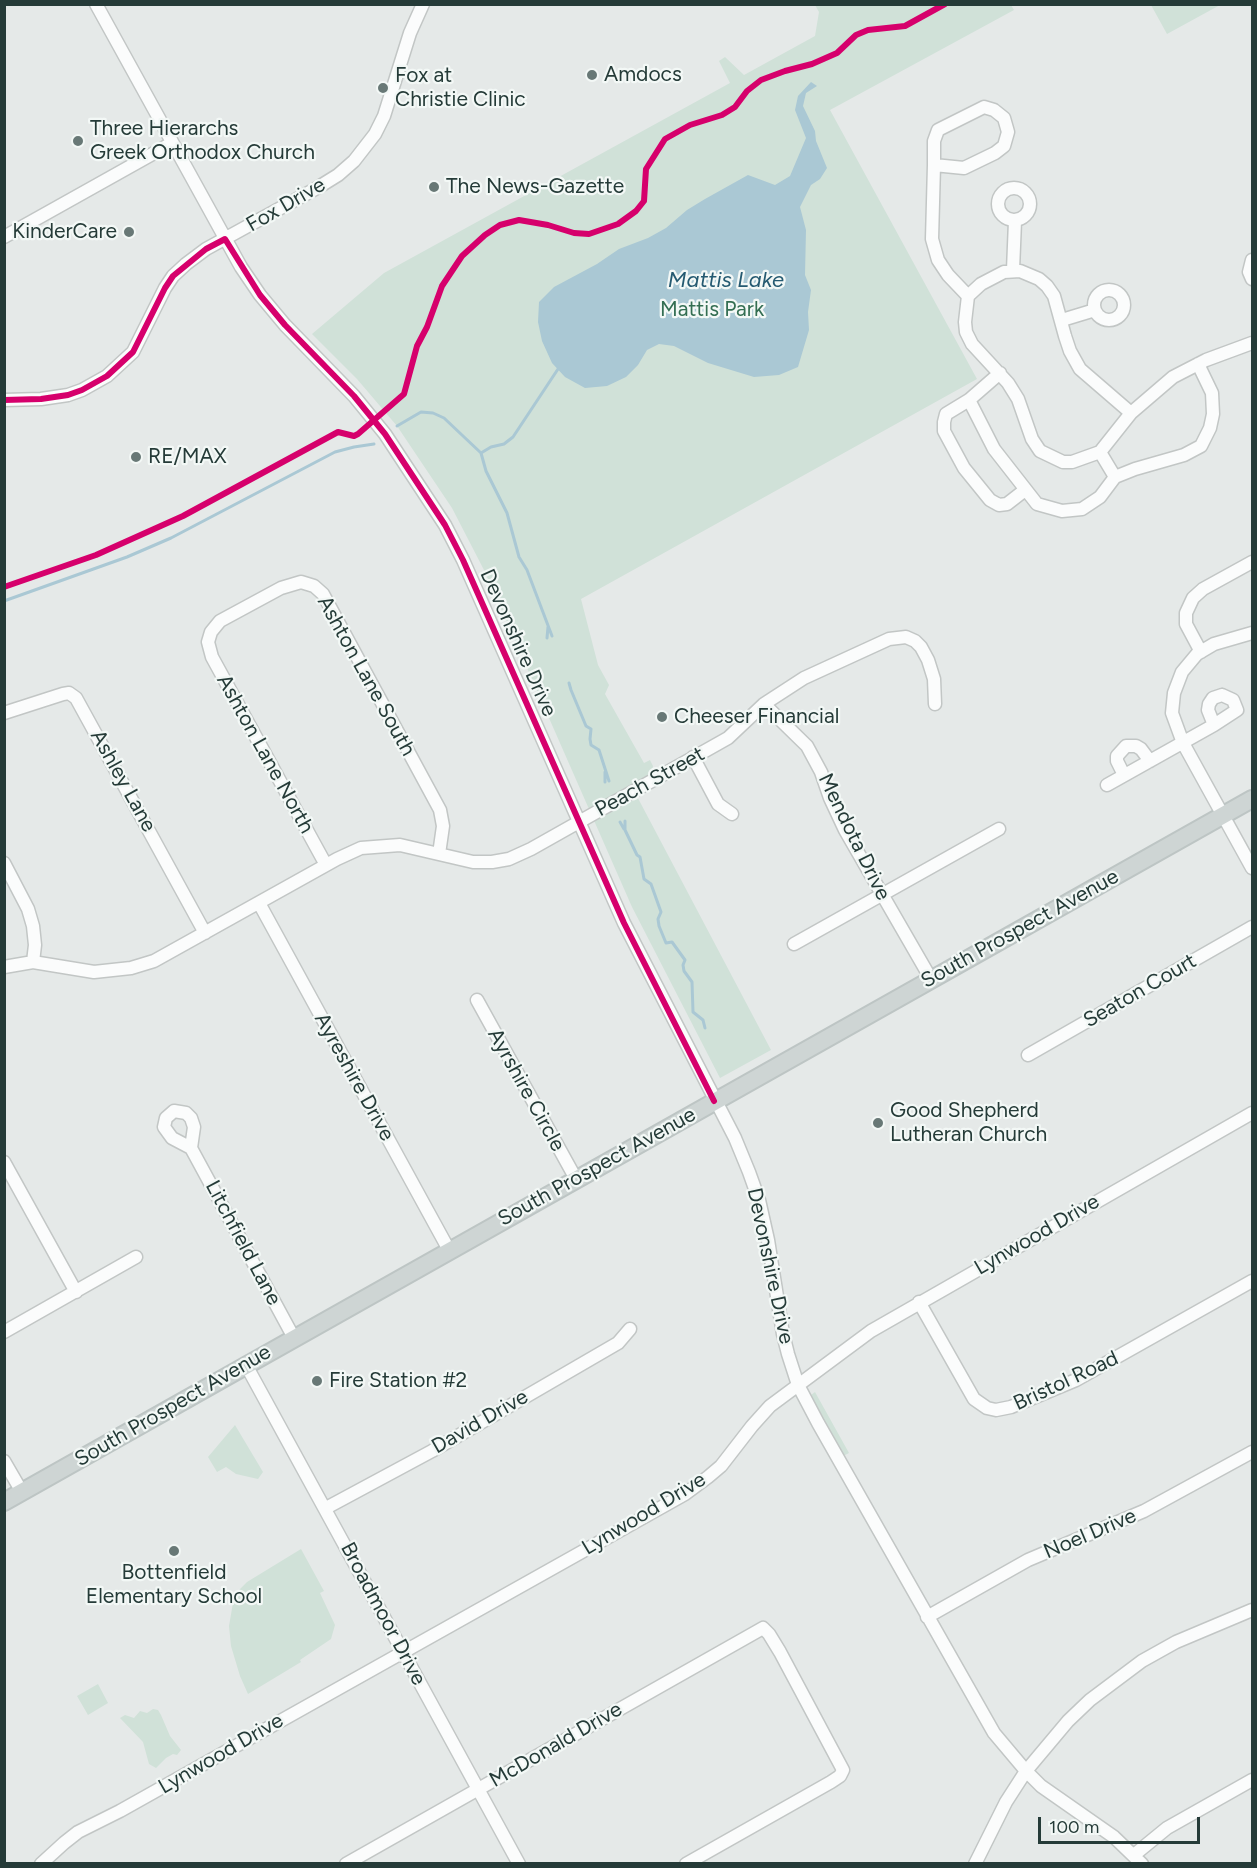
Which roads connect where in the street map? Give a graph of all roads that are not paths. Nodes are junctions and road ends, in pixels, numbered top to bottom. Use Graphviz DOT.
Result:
graph roads {
  1 [pos="96,4"];
  2 [pos="423,4"];
  3 [pos="172,143"];
  4 [pos="934,165"];
  5 [pos="1015,221"];
  6 [pos="4,237"];
  7 [pos="225,239"];
  8 [pos="1252,260"];
  9 [pos="1013,270"];
  10 [pos="1252,279"];
  11 [pos="968,296"];
  12 [pos="1095,310"];
  13 [pos="1062,320"];
  14 [pos="1252,343"];
  15 [pos="1198,364"];
  16 [pos="1000,373"];
  17 [pos="4,400"];
  18 [pos="969,400"];
  19 [pos="1131,412"];
  20 [pos="1100,452"];
  21 [pos="1115,477"];
  22 [pos="1025,490"];
  23 [pos="1252,562"];
  24 [pos="1252,633"];
  25 [pos="208,642"];
  26 [pos="1201,652"];
  27 [pos="764,704"];
  28 [pos="935,704"];
  29 [pos="4,713"];
  30 [pos="1214,725"];
  31 [pos="1182,743"];
  32 [pos="693,757"];
  33 [pos="1150,761"];
  34 [pos="1124,776"];
  35 [pos="1107,785"];
  36 [pos="1252,799"];
  37 [pos="732,814"];
  38 [pos="1222,816"];
  39 [pos="578,822"];
  40 [pos="999,829"];
  41 [pos="439,854"];
  42 [pos="4,863"];
  43 [pos="326,865"];
  44 [pos="1252,868"];
  45 [pos="881,894"];
  46 [pos="259,903"];
  47 [pos="1252,927"];
  48 [pos="205,933"];
  49 [pos="795,944"];
  50 [pos="33,962"];
  51 [pos="4,967"];
  52 [pos="931,979"];
  53 [pos="477,1000"];
  54 [pos="1028,1054"];
  55 [pos="714,1101"];
  56 [pos="1252,1113"];
  57 [pos="191,1148"];
  58 [pos="4,1162"];
  59 [pos="576,1179"];
  60 [pos="449,1250"];
  61 [pos="136,1257"];
  62 [pos="1252,1281"];
  63 [pos="76,1292"];
  64 [pos="919,1302"];
  65 [pos="630,1329"];
  66 [pos="4,1332"];
  67 [pos="294,1338"];
  68 [pos="246,1365"];
  69 [pos="798,1385"];
  70 [pos="1252,1452"];
  71 [pos="4,1461"];
  72 [pos="22,1492"];
  73 [pos="4,1502"];
  74 [pos="326,1508"];
  75 [pos="1252,1610"];
  76 [pos="927,1617"];
  77 [pos="403,1651"];
  78 [pos="1026,1771"];
  79 [pos="1252,1780"];
  80 [pos="478,1789"];
  81 [pos="1138,1859"];
  82 [pos="41,1863"];
  83 [pos="346,1863"];
  84 [pos="519,1863"];
  85 [pos="686,1863"];
  86 [pos="975,1863"];
  1 -- 3 [label="street, Devonshire Drive"];
  2 -- 7 [label="street, Fox Drive"];
  3 -- 6 [label="street"];
  3 -- 7 [label="street, Devonshire Drive"];
  4 -- 4 [label="street"];
  4 -- 11 [label="street"];
  5 -- 9 [label="street"];
  7 -- 17 [label="street, Fox Drive"];
  7 -- 39 [label="street, Devonshire Drive"];
  8 -- 10 [label="street"];
  9 -- 11 [label="street"];
  9 -- 13 [label="street"];
  11 -- 16 [label="street"];
  12 -- 13 [label="street"];
  13 -- 19 [label="street"];
  14 -- 15 [label="street"];
  15 -- 19 [label="street"];
  15 -- 21 [label="street"];
  16 -- 18 [label="street"];
  16 -- 20 [label="street"];
  18 -- 22 [label="street"];
  18 -- 22 [label="street"];
  19 -- 20 [label="street"];
  20 -- 21 [label="street"];
  21 -- 22 [label="street"];
  23 -- 26 [label="street"];
  24 -- 26 [label="street"];
  25 -- 41 [label="street, Ashton Lane South"];
  25 -- 43 [label="street, Ashton Lane North"];
  26 -- 31 [label="street"];
  27 -- 28 [label="street, Peach Street"];
  27 -- 32 [label="street, Peach Street"];
  27 -- 45 [label="street, Mendota Drive"];
  29 -- 48 [label="street, Ashley Lane"];
  30 -- 31 [label="street"];
  31 -- 33 [label="street"];
  31 -- 38 [label="street"];
  32 -- 37 [label="street"];
  32 -- 39 [label="street, Peach Street"];
  33 -- 34 [label="street"];
  33 -- 34 [label="street"];
  34 -- 35 [label="street"];
  36 -- 38 [label="main road, South Prospect Avenue"];
  38 -- 44 [label="street"];
  38 -- 52 [label="main road, South Prospect Avenue"];
  39 -- 41 [label="street, Peach Street"];
  39 -- 55 [label="street, Devonshire Drive"];
  40 -- 45 [label="street"];
  41 -- 43 [label="street, Peach Street"];
  42 -- 50 [label="street"];
  43 -- 46 [label="street, Peach Street"];
  45 -- 49 [label="street"];
  45 -- 52 [label="street, Mendota Drive"];
  46 -- 48 [label="street, Peach Street"];
  46 -- 60 [label="street, Ayreshire Drive"];
  47 -- 54 [label="street, Seaton Court"];
  48 -- 50 [label="street, Peach Street"];
  50 -- 51 [label="street, Peach Street"];
  52 -- 55 [label="main road, South Prospect Avenue"];
  53 -- 59 [label="street, Ayrshire Circle"];
  55 -- 59 [label="main road, South Prospect Avenue"];
  55 -- 69 [label="street, Devonshire Drive"];
  56 -- 64 [label="street, Lynwood Drive"];
  57 -- 67 [label="street, Litchfield Lane"];
  58 -- 63 [label="street"];
  59 -- 60 [label="main road, South Prospect Avenue"];
  60 -- 67 [label="main road, South Prospect Avenue"];
  61 -- 63 [label="street"];
  62 -- 64 [label="street, Bristol Road"];
  63 -- 66 [label="street"];
  64 -- 69 [label="street, Lynwood Drive"];
  65 -- 74 [label="street, David Drive"];
  67 -- 68 [label="main road, South Prospect Avenue"];
  68 -- 72 [label="main road, South Prospect Avenue"];
  68 -- 74 [label="street, Broadmoor Drive"];
  69 -- 76 [label="street, Devonshire Drive"];
  69 -- 77 [label="street, Lynwood Drive"];
  70 -- 76 [label="street, Noel Drive"];
  71 -- 72 [label="street"];
  72 -- 73 [label="main road, South Prospect Avenue"];
  74 -- 77 [label="street, Broadmoor Drive"];
  75 -- 78 [label="street"];
  76 -- 78 [label="street, Devonshire Drive"];
  77 -- 80 [label="street, Broadmoor Drive"];
  77 -- 82 [label="street, Lynwood Drive"];
  78 -- 81 [label="street, Devonshire Drive"];
  78 -- 86 [label="street"];
  79 -- 81 [label="street"];
  80 -- 83 [label="street, McDonald Drive"];
  80 -- 84 [label="street, Broadmoor Drive"];
  80 -- 85 [label="street, McDonald Drive"];
}
